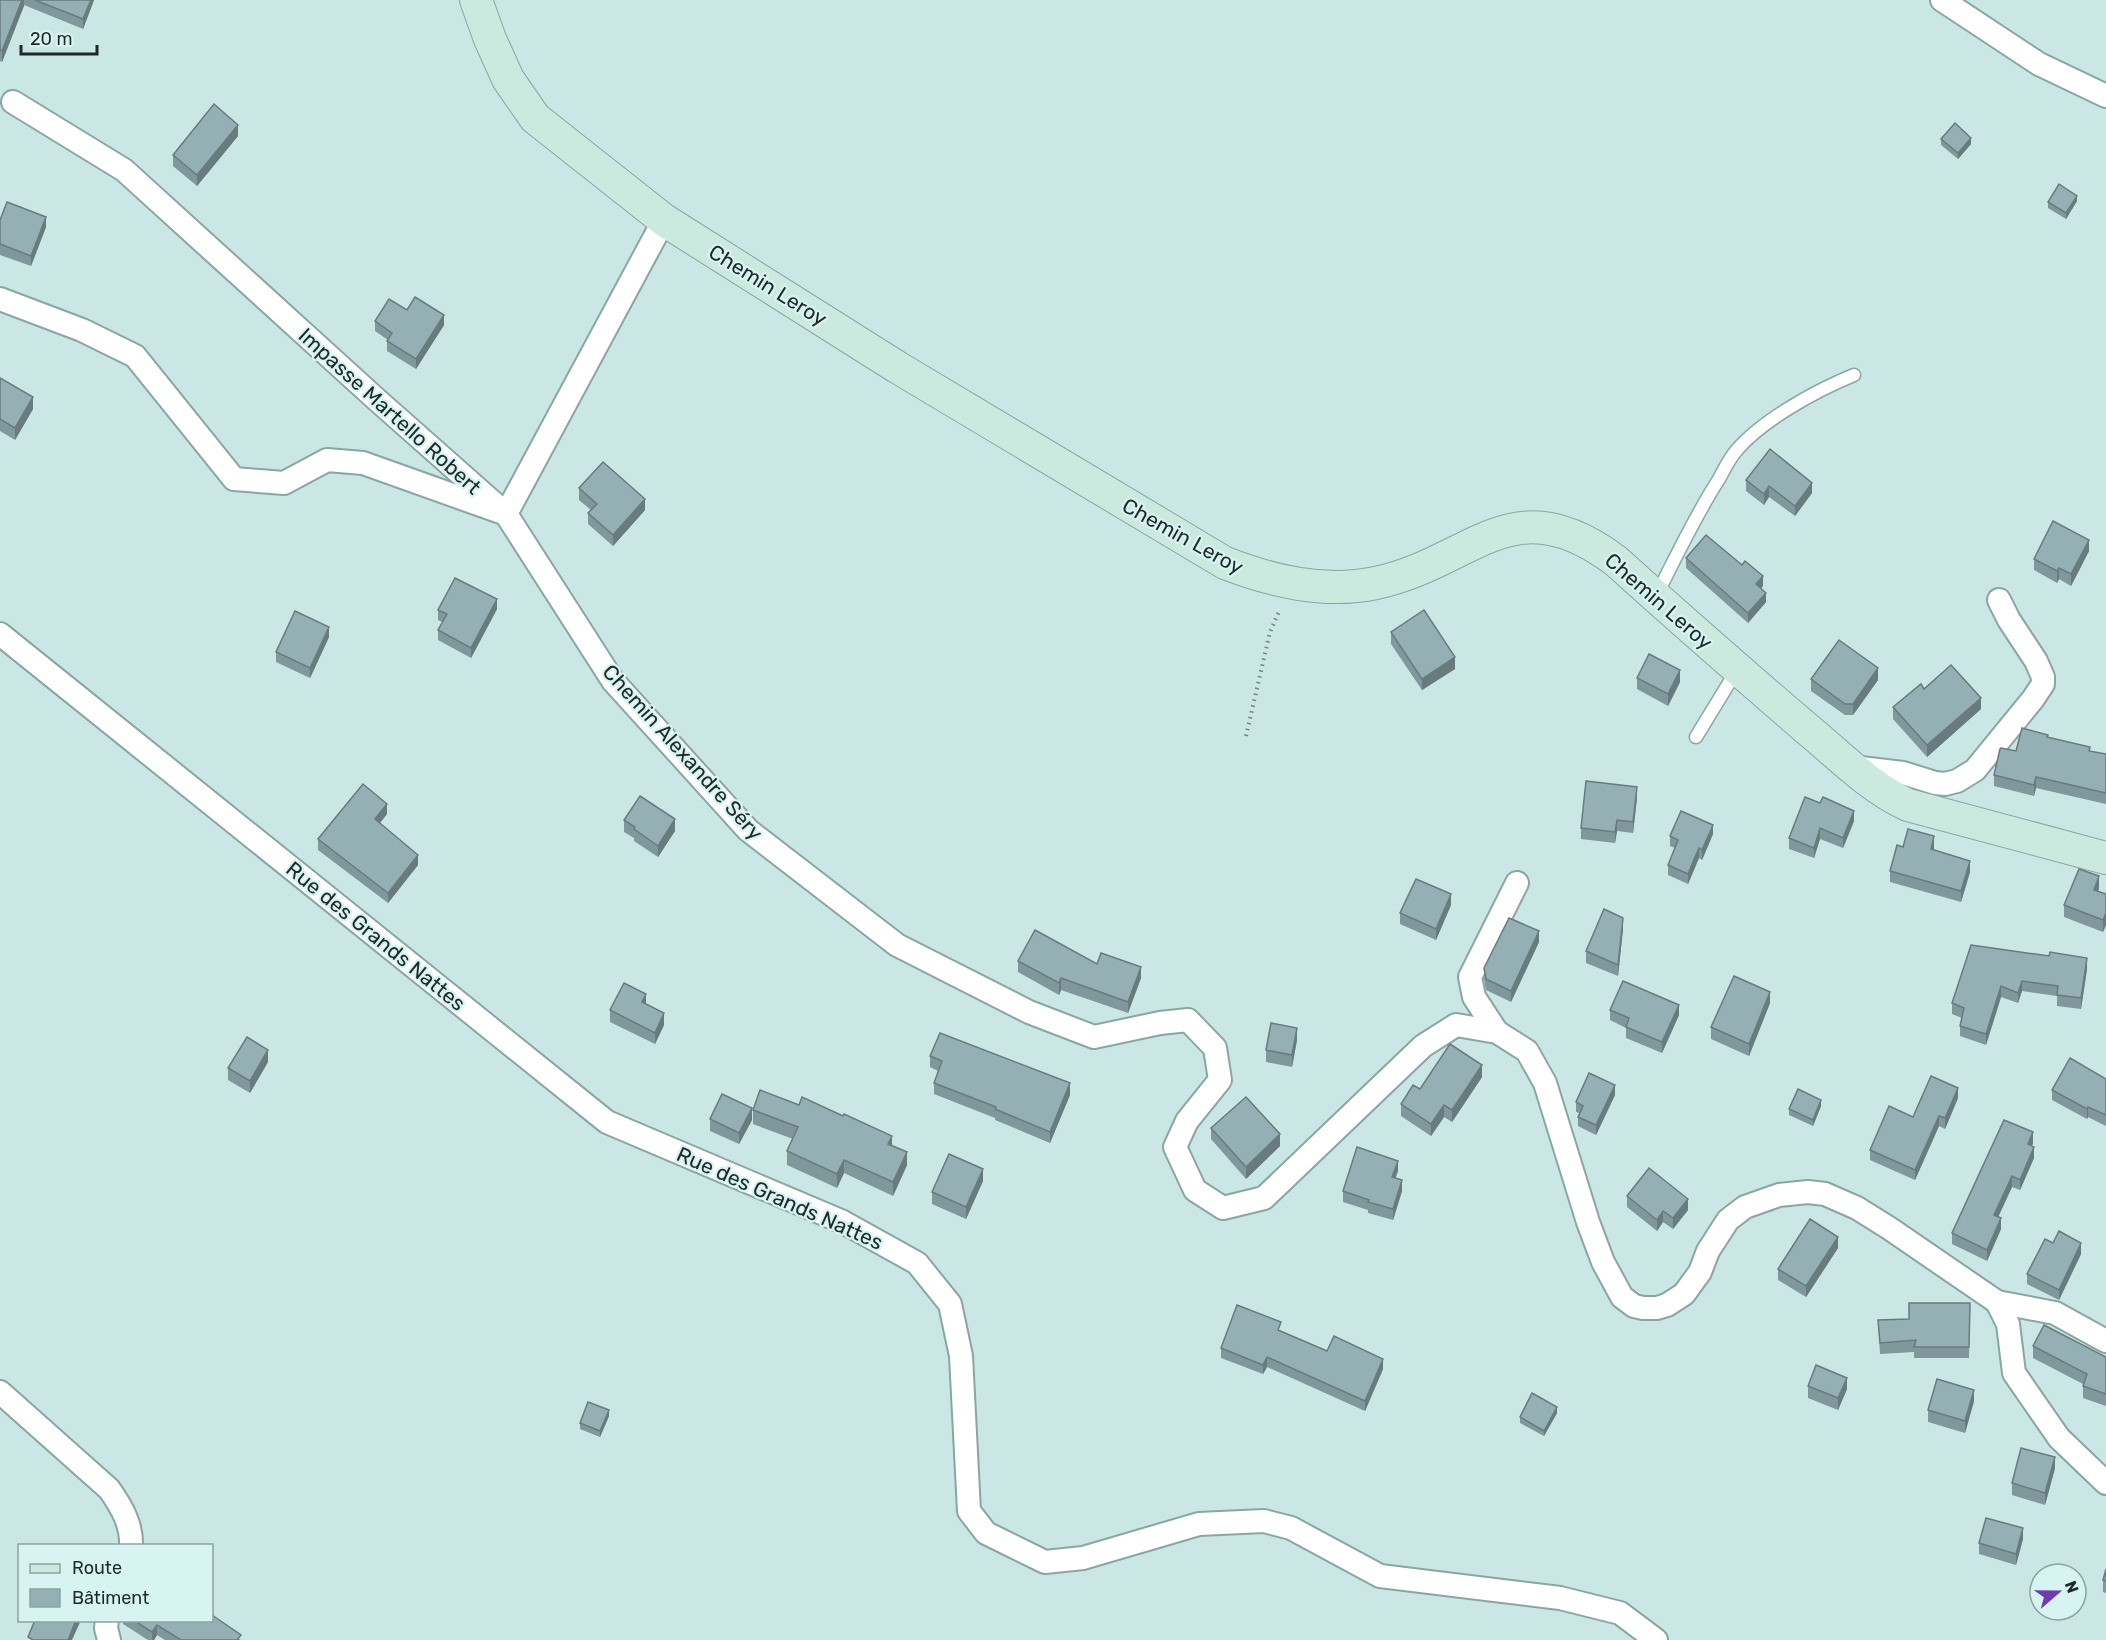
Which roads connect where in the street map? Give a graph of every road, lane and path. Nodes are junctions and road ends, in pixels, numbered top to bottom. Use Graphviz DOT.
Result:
graph roads {
  1 [pos="476,0"];
  2 [pos="1942,0"];
  3 [pos="2106,96"];
  4 [pos="13,102"];
  5 [pos="664,220"];
  6 [pos="0,298"];
  7 [pos="1854,375"];
  8 [pos="506,514"];
  9 [pos="1288,583"];
  10 [pos="1655,597"];
  11 [pos="1999,600"];
  12 [pos="0,634"];
  13 [pos="1737,669"];
  14 [pos="1245,736"];
  15 [pos="1696,737"];
  16 [pos="1852,767"];
  17 [pos="2106,858"];
  18 [pos="1517,883"];
  19 [pos="1497,1032"];
  20 [pos="1997,1302"];
  21 [pos="2106,1341"];
  22 [pos="0,1392"];
  23 [pos="2106,1483"];
  24 [pos="131,1544"];
  25 [pos="107,1622"];
  26 [pos="109,1640"];
  27 [pos="1656,1640"];
  1 -- 5 [label="street, Chemin Leroy"];
  2 -- 3 [label="street"];
  4 -- 8 [label="street, Impasse Martello Robert"];
  5 -- 8 [label="street"];
  5 -- 9 [label="street, Chemin Leroy"];
  6 -- 8 [label="street"];
  7 -- 10 [label="lane"];
  8 -- 19 [label="street, Chemin Alexandre Séry"];
  9 -- 10 [label="street, Chemin Leroy"];
  9 -- 14 [label="path"];
  10 -- 13 [label="street, Chemin Leroy"];
  11 -- 16 [label="street"];
  12 -- 27 [label="street, Rue des Grands Nattes"];
  13 -- 15 [label="lane"];
  13 -- 16 [label="street, Chemin Leroy"];
  16 -- 17 [label="street, Chemin Leroy"];
  18 -- 19 [label="street, Chemin Alexandre Séry"];
  19 -- 20 [label="street, Chemin Alexandre Séry"];
  20 -- 21 [label="street"];
  20 -- 23 [label="street"];
  22 -- 24 [label="street"];
  25 -- 26 [label="street"];
}
